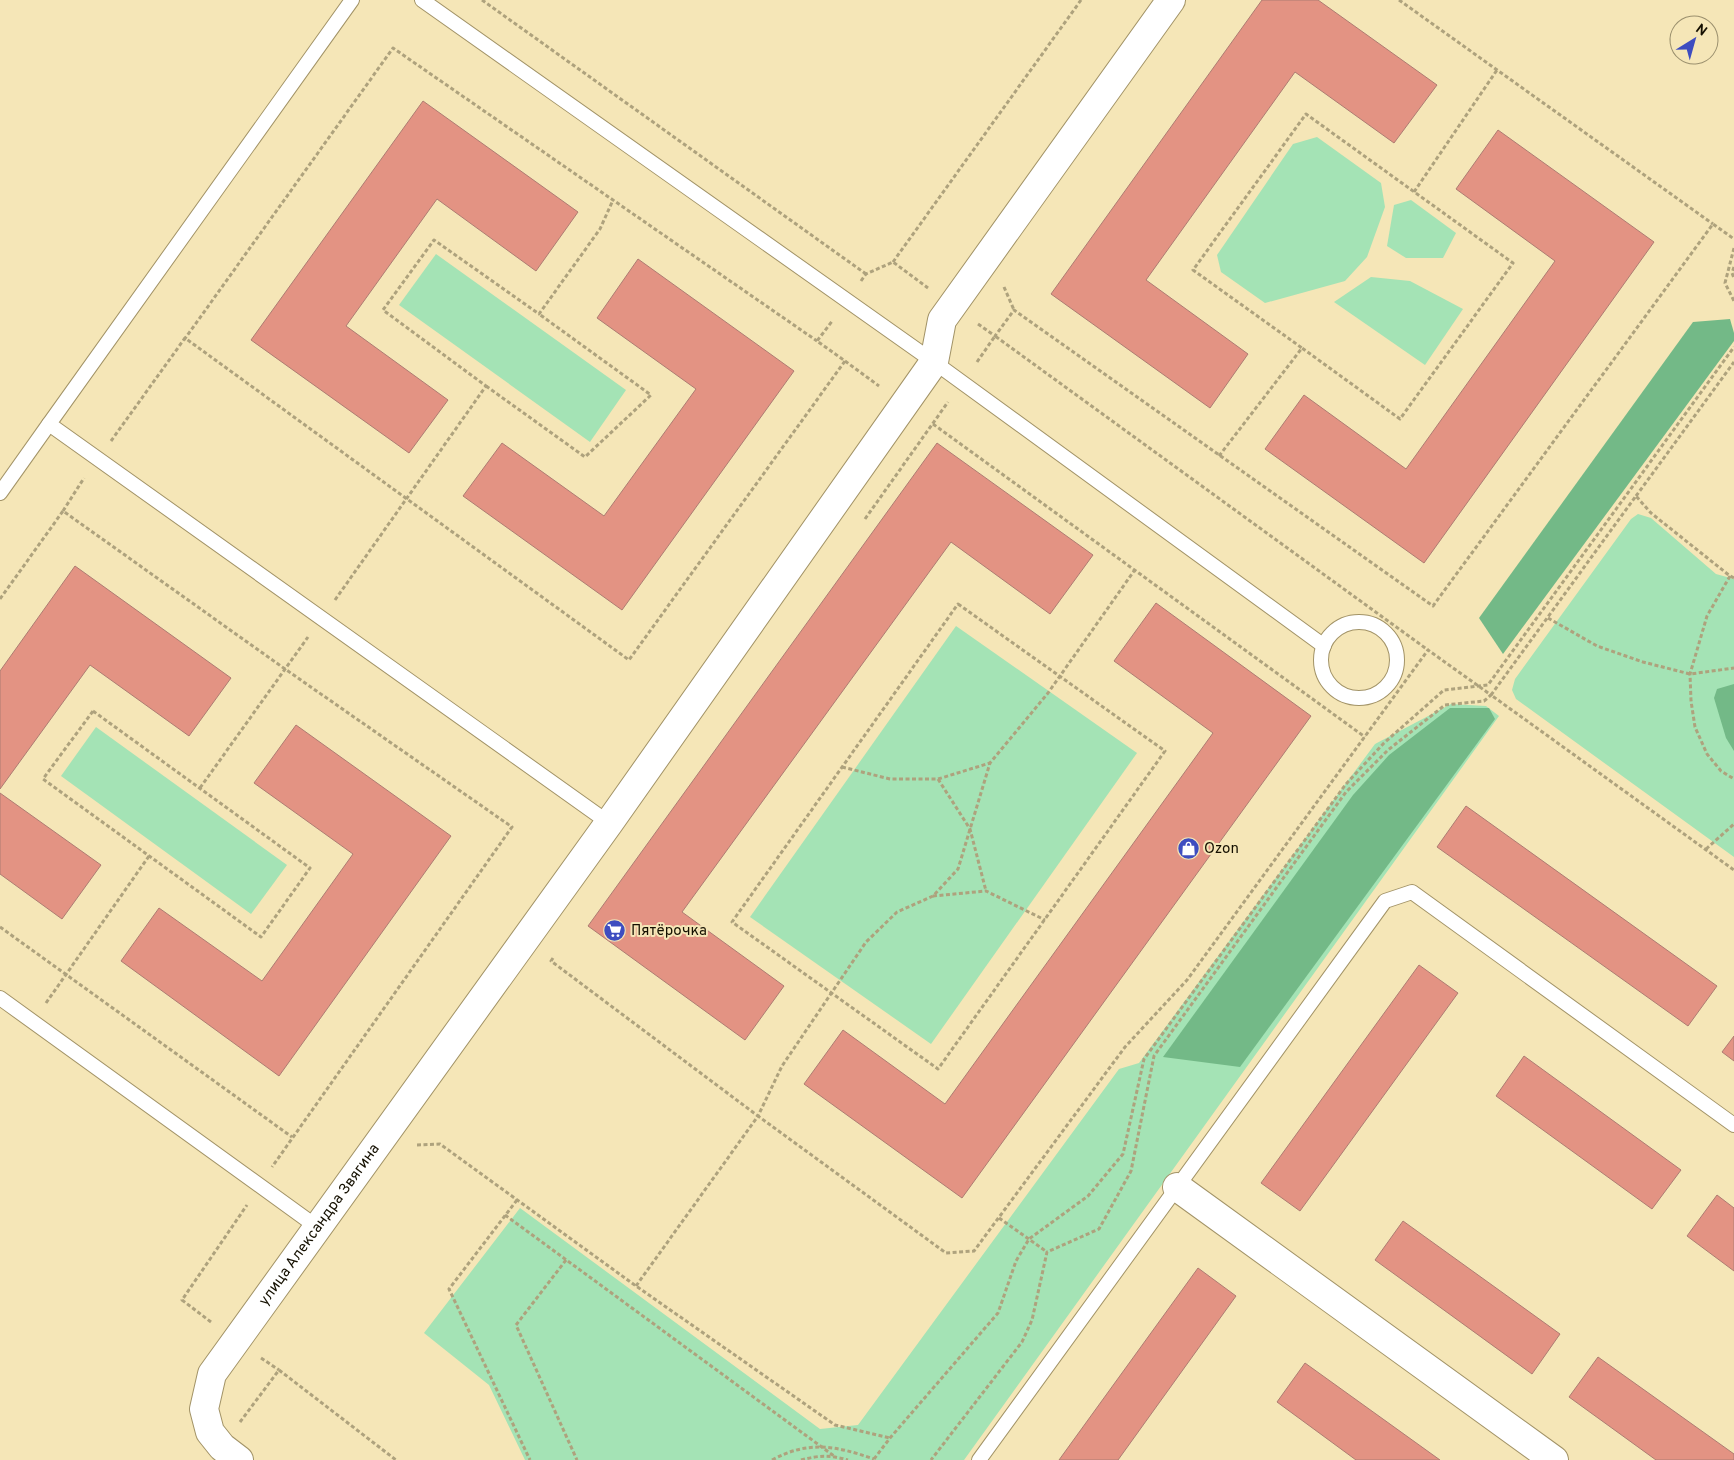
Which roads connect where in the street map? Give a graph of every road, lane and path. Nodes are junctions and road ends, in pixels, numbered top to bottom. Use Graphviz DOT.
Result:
graph roads {
  1 [pos="352,0"];
  2 [pos="422,0"];
  3 [pos="482,0"];
  4 [pos="1081,0"];
  5 [pos="1171,0"];
  6 [pos="1399,0"];
  7 [pos="1497,70"];
  8 [pos="1414,192"];
  9 [pos="613,200"];
  10 [pos="1714,224"];
  11 [pos="1734,248"];
  12 [pos="892,262"];
  13 [pos="1734,267"];
  14 [pos="866,274"];
  15 [pos="1734,278"];
  16 [pos="1734,301"];
  17 [pos="538,314"];
  18 [pos="817,341"];
  19 [pos="180,344"];
  20 [pos="1734,347"];
  21 [pos="1302,348"];
  22 [pos="845,361"];
  23 [pos="934,362"];
  24 [pos="1734,362"];
  25 [pos="962,383"];
  26 [pos="486,386"];
  27 [pos="904,404"];
  28 [pos="49,424"];
  29 [pos="933,424"];
  30 [pos="1219,456"];
  31 [pos="0,493"];
  32 [pos="1636,496"];
  33 [pos="863,521"];
  34 [pos="1134,571"];
  35 [pos="1732,577"];
  36 [pos="0,599"];
  37 [pos="322,618"];
  38 [pos="1548,618"];
  39 [pos="1324,646"];
  40 [pos="1428,650"];
  41 [pos="1734,668"];
  42 [pos="285,669"];
  43 [pos="1690,674"];
  44 [pos="1060,677"];
  45 [pos="1477,686"];
  46 [pos="1491,696"];
  47 [pos="1365,738"];
  48 [pos="990,763"];
  49 [pos="842,768"];
  50 [pos="938,779"];
  51 [pos="1734,779"];
  52 [pos="200,788"];
  53 [pos="608,822"];
  54 [pos="1734,824"];
  55 [pos="970,830"];
  56 [pos="1706,849"];
  57 [pos="149,856"];
  58 [pos="1734,870"];
  59 [pos="986,891"];
  60 [pos="932,896"];
  61 [pos="1045,920"];
  62 [pos="0,927"];
  63 [pos="556,953"];
  64 [pos="66,974"];
  65 [pos="831,993"];
  66 [pos="0,998"];
  67 [pos="33,1022"];
  68 [pos="758,1116"];
  69 [pos="1734,1125"];
  70 [pos="292,1137"];
  71 [pos="414,1145"];
  72 [pos="259,1187"];
  73 [pos="1178,1187"];
  74 [pos="517,1200"];
  75 [pos="505,1215"];
  76 [pos="999,1218"];
  77 [pos="317,1227"];
  78 [pos="1029,1239"];
  79 [pos="1047,1252"];
  80 [pos="566,1260"];
  81 [pos="636,1286"];
  82 [pos="236,1340"];
  83 [pos="279,1370"];
  84 [pos="890,1438"];
  85 [pos="819,1446"];
  86 [pos="230,1453"];
  87 [pos="834,1456"];
  88 [pos="396,1460"];
  89 [pos="530,1460"];
  90 [pos="578,1460"];
  91 [pos="772,1460"];
  92 [pos="801,1460"];
  93 [pos="848,1460"];
  94 [pos="875,1460"];
  95 [pos="931,1460"];
  96 [pos="979,1460"];
  97 [pos="1554,1460"];
  1 -- 28 [label="lane"];
  2 -- 23 [label="lane"];
  3 -- 14 [label="path"];
  4 -- 12 [label="path"];
  5 -- 23 [label="street"];
  6 -- 7 [label="path"];
  7 -- 8 [label="path"];
  7 -- 10 [label="path"];
  8 -- 21 [label="path"];
  8 -- 21 [label="path"];
  9 -- 17 [label="path"];
  9 -- 18 [label="path"];
  9 -- 19 [label="path"];
  11 -- 16 [label="path"];
  13 -- 15 [label="path"];
  17 -- 26 [label="path"];
  17 -- 26 [label="path"];
  20 -- 45 [label="path"];
  21 -- 30 [label="path"];
  22 -- 27 [label="path"];
  23 -- 25 [label="lane"];
  23 -- 27 [label="street, улица Александра Звягина"];
  24 -- 32 [label="path"];
  25 -- 29 [label="path"];
  25 -- 39 [label="lane"];
  25 -- 40 [label="path"];
  26 -- 37 [label="path"];
  27 -- 29 [label="path"];
  27 -- 53 [label="street, улица Александра Звягина"];
  28 -- 31 [label="lane"];
  28 -- 37 [label="lane"];
  29 -- 33 [label="path"];
  29 -- 34 [label="path"];
  32 -- 35 [label="path"];
  32 -- 38 [label="path"];
  34 -- 44 [label="path"];
  34 -- 47 [label="path"];
  35 -- 43 [label="path"];
  36 -- 42 [label="path"];
  37 -- 42 [label="path"];
  37 -- 53 [label="lane"];
  38 -- 43 [label="path"];
  38 -- 46 [label="path"];
  39 -- 39 [label="lane"];
  40 -- 45 [label="path"];
  40 -- 47 [label="path"];
  41 -- 43 [label="path"];
  42 -- 52 [label="path"];
  42 -- 70 [label="path"];
  43 -- 51 [label="path"];
  44 -- 48 [label="path"];
  44 -- 49 [label="path"];
  44 -- 61 [label="path"];
  45 -- 46 [label="path"];
  45 -- 78 [label="path"];
  46 -- 56 [label="path"];
  46 -- 79 [label="path"];
  47 -- 76 [label="path"];
  48 -- 50 [label="path"];
  48 -- 55 [label="path"];
  49 -- 50 [label="path"];
  49 -- 65 [label="path"];
  50 -- 55 [label="path"];
  52 -- 57 [label="path"];
  52 -- 57 [label="path"];
  53 -- 77 [label="street, улица Александра Звягина"];
  54 -- 56 [label="path"];
  55 -- 59 [label="path"];
  55 -- 60 [label="path"];
  56 -- 58 [label="path"];
  57 -- 64 [label="path"];
  59 -- 60 [label="path"];
  59 -- 61 [label="path"];
  60 -- 65 [label="path"];
  61 -- 65 [label="path"];
  62 -- 64 [label="path"];
  63 -- 68 [label="path"];
  64 -- 67 [label="path"];
  64 -- 70 [label="path"];
  65 -- 68 [label="path"];
  66 -- 67 [label="lane"];
  67 -- 72 [label="lane"];
  68 -- 76 [label="path"];
  68 -- 81 [label="path"];
  69 -- 73 [label="lane"];
  70 -- 72 [label="path"];
  71 -- 74 [label="path"];
  72 -- 77 [label="lane"];
  72 -- 82 [label="path"];
  73 -- 96 [label="lane"];
  73 -- 97 [label="street"];
  74 -- 75 [label="path"];
  74 -- 81 [label="path"];
  75 -- 80 [label="path"];
  75 -- 89 [label="path"];
  76 -- 78 [label="path"];
  77 -- 82 [label="street, улица Александра Звягина"];
  78 -- 79 [label="path"];
  78 -- 84 [label="path"];
  79 -- 95 [label="path"];
  80 -- 85 [label="path"];
  80 -- 90 [label="path"];
  81 -- 84 [label="path"];
  82 -- 83 [label="path"];
  82 -- 86 [label="street, улица Александра Звягина"];
  83 -- 86 [label="path"];
  83 -- 88 [label="path"];
  84 -- 94 [label="path"];
  85 -- 87 [label="path"];
  85 -- 91 [label="path"];
  85 -- 94 [label="path"];
  87 -- 92 [label="path"];
  87 -- 93 [label="path"];
}
